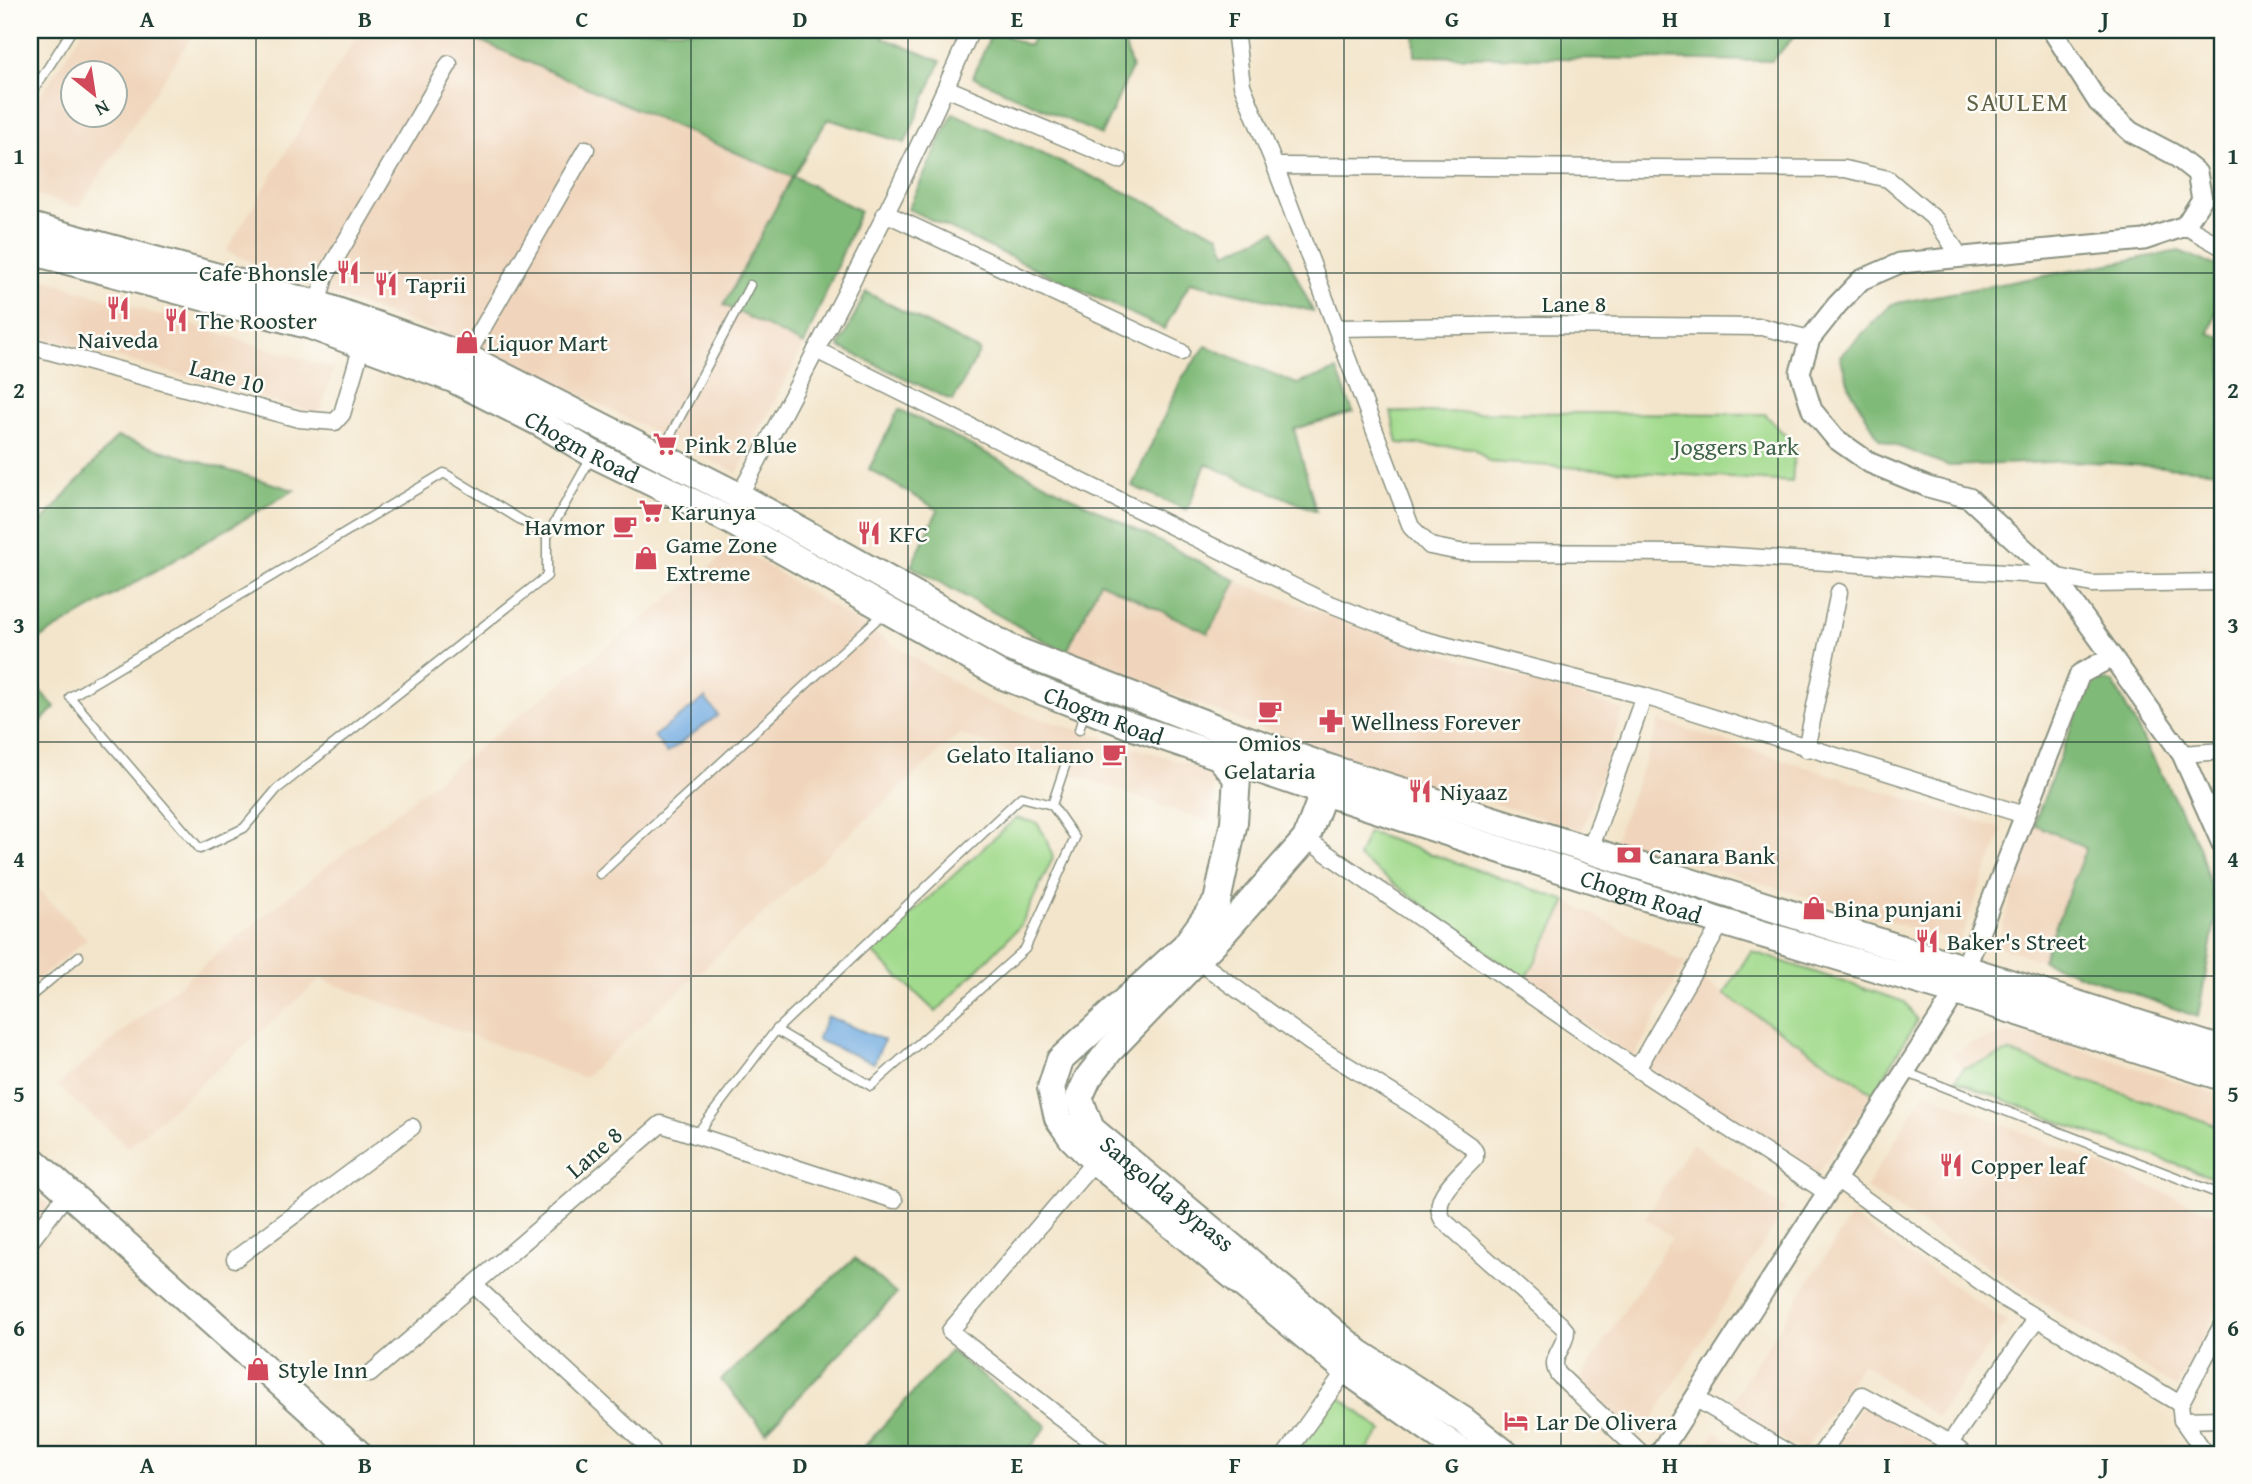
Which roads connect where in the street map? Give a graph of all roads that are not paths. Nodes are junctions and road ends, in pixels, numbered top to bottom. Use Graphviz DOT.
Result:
graph roads {
  1 [pos="72,30"];
  2 [pos="971,30"];
  3 [pos="1235,30"];
  4 [pos="2052,30"];
  5 [pos="449,64"];
  6 [pos="33,82"];
  7 [pos="946,88"];
  8 [pos="30,96"];
  9 [pos="586,149"];
  10 [pos="1119,160"];
  11 [pos="1275,166"];
  12 [pos="885,213"];
  13 [pos="30,226"];
  14 [pos="2185,226"];
  15 [pos="2222,247"];
  16 [pos="30,251"];
  17 [pos="1961,258"];
  18 [pos="750,285"];
  19 [pos="314,315"];
  20 [pos="1337,328"];
  21 [pos="1810,339"];
  22 [pos="362,345"];
  23 [pos="30,346"];
  24 [pos="816,350"];
  25 [pos="1181,352"];
  26 [pos="459,368"];
  27 [pos="593,454"];
  28 [pos="660,456"];
  29 [pos="733,508"];
  30 [pos="547,536"];
  31 [pos="2054,576"];
  32 [pos="2222,582"];
  33 [pos="1839,592"];
  34 [pos="887,610"];
  35 [pos="2112,657"];
  36 [pos="1644,696"];
  37 [pos="1807,749"];
  38 [pos="2222,751"];
  39 [pos="2182,754"];
  40 [pos="1218,755"];
  41 [pos="1066,763"];
  42 [pos="1328,780"];
  43 [pos="1052,805"];
  44 [pos="2024,815"];
  45 [pos="1306,839"];
  46 [pos="2222,844"];
  47 [pos="1590,850"];
  48 [pos="600,874"];
  49 [pos="1722,922"];
  50 [pos="79,956"];
  51 [pos="1197,960"];
  52 [pos="1965,967"];
  53 [pos="1956,992"];
  54 [pos="30,998"];
  55 [pos="776,1030"];
  56 [pos="2222,1050"];
  57 [pos="1637,1069"];
  58 [pos="1905,1072"];
  59 [pos="2222,1077"];
  60 [pos="412,1127"];
  61 [pos="696,1135"];
  62 [pos="1103,1153"];
  63 [pos="30,1158"];
  64 [pos="1830,1185"];
  65 [pos="68,1192"];
  66 [pos="2222,1195"];
  67 [pos="894,1200"];
  68 [pos="30,1242"];
  69 [pos="235,1259"];
  70 [pos="474,1285"];
  71 [pos="2037,1318"];
  72 [pos="2222,1325"];
  73 [pos="1353,1361"];
  74 [pos="370,1374"];
  75 [pos="1695,1398"];
  76 [pos="2181,1412"];
  77 [pos="2222,1419"];
  78 [pos="1453,1442"];
  79 [pos="1950,1443"];
  80 [pos="359,1454"];
  81 [pos="648,1454"];
  82 [pos="1107,1454"];
  83 [pos="1286,1454"];
  84 [pos="1506,1454"];
  85 [pos="1642,1454"];
  86 [pos="1659,1454"];
  87 [pos="1790,1454"];
  88 [pos="1821,1454"];
  89 [pos="1964,1454"];
  90 [pos="2206,1454"];
  1 -- 6 [label="lane"];
  2 -- 7 [label="street"];
  3 -- 11 [label="street"];
  4 -- 14 [label="street"];
  5 -- 19 [label="street"];
  6 -- 8 [label="lane"];
  7 -- 10 [label="street"];
  7 -- 12 [label="street"];
  9 -- 26 [label="street"];
  11 -- 17 [label="street"];
  11 -- 20 [label="street"];
  12 -- 24 [label="street"];
  12 -- 25 [label="street"];
  13 -- 19 [label="main road, Chogm Road"];
  14 -- 15 [label="street"];
  14 -- 17 [label="street"];
  16 -- 19 [label="main road, Chogm Road"];
  17 -- 21 [label="street"];
  18 -- 28 [label="lane"];
  19 -- 22 [label="main road, Chogm Road"];
  19 -- 26 [label="main road, Chogm Road"];
  20 -- 21 [label="street, Lane 8"];
  20 -- 31 [label="street"];
  21 -- 31 [label="street"];
  22 -- 23 [label="street, Lane 10"];
  22 -- 26 [label="main road, Chogm Road"];
  24 -- 29 [label="street"];
  24 -- 36 [label="street"];
  26 -- 27 [label="main road, Chogm Road"];
  26 -- 28 [label="main road, Chogm Road"];
  27 -- 29 [label="main road, Chogm Road"];
  27 -- 30 [label="lane"];
  28 -- 29 [label="main road, Chogm Road"];
  29 -- 34 [label="main road, Chogm Road"];
  29 -- 42 [label="main road, Chogm Road"];
  30 -- 30 [label="lane"];
  31 -- 32 [label="street"];
  31 -- 35 [label="street"];
  33 -- 37 [label="street"];
  34 -- 40 [label="main road, Chogm Road"];
  34 -- 48 [label="lane"];
  35 -- 39 [label="street"];
  35 -- 44 [label="street"];
  36 -- 37 [label="street"];
  36 -- 47 [label="street"];
  37 -- 44 [label="street"];
  38 -- 39 [label="street"];
  39 -- 46 [label="street"];
  40 -- 42 [label="main road, Chogm Road"];
  40 -- 62 [label="main road, Sangolda Bypass"];
  41 -- 43 [label="lane"];
  42 -- 45 [label="main road, Sangolda Bypass"];
  42 -- 47 [label="main road, Chogm Road"];
  42 -- 49 [label="main road, Chogm Road"];
  43 -- 55 [label="lane"];
  43 -- 55 [label="lane"];
  44 -- 52 [label="street"];
  45 -- 51 [label="main road, Sangolda Bypass"];
  45 -- 57 [label="street"];
  47 -- 52 [label="main road, Chogm Road"];
  49 -- 53 [label="main road, Chogm Road"];
  49 -- 57 [label="street"];
  50 -- 54 [label="lane"];
  51 -- 62 [label="main road, Sangolda Bypass"];
  51 -- 85 [label="street"];
  52 -- 53 [label="street"];
  52 -- 56 [label="main road, Chogm Road"];
  53 -- 58 [label="street"];
  53 -- 59 [label="main road, Chogm Road"];
  55 -- 61 [label="lane"];
  57 -- 64 [label="street"];
  58 -- 64 [label="street"];
  58 -- 66 [label="lane"];
  60 -- 69 [label="street"];
  61 -- 67 [label="street, Lane 8"];
  61 -- 70 [label="street, Lane 8"];
  62 -- 73 [label="main road, Sangolda Bypass"];
  62 -- 82 [label="street"];
  63 -- 65 [label="main road"];
  64 -- 71 [label="street"];
  64 -- 75 [label="street"];
  65 -- 68 [label="street"];
  65 -- 80 [label="main road"];
  70 -- 74 [label="street, Lane 8"];
  70 -- 81 [label="street"];
  71 -- 76 [label="street"];
  71 -- 79 [label="street"];
  72 -- 76 [label="street"];
  73 -- 78 [label="main road, Sangolda Bypass"];
  73 -- 83 [label="street"];
  75 -- 86 [label="street"];
  75 -- 87 [label="street"];
  76 -- 77 [label="street"];
  76 -- 90 [label="street"];
  78 -- 84 [label="main road, Sangolda Bypass"];
  79 -- 88 [label="street"];
  79 -- 89 [label="street"];
}
